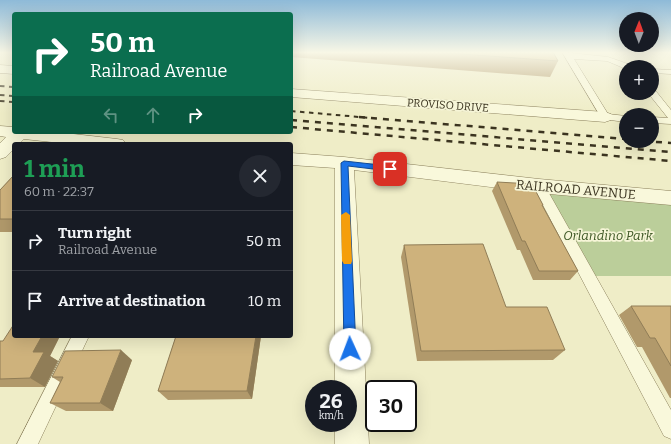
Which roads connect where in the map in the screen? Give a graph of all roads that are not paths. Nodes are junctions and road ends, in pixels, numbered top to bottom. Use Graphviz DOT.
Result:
graph roads {
  1 [pos="579,73"];
  2 [pos="293,93"];
  3 [pos="658,100"];
  4 [pos="671,116"];
  5 [pos="604,118"];
  6 [pos="619,119"];
  7 [pos="659,120"];
  8 [pos="671,121"];
  9 [pos="0,131"];
  10 [pos="12,132"];
  11 [pos="19,134"];
  12 [pos="29,134"];
  13 [pos="99,142"];
  14 [pos="0,153"];
  15 [pos="293,159"];
  16 [pos="344,163"];
  17 [pos="538,186"];
  18 [pos="671,198"];
  19 [pos="80,338"];
  20 [pos="671,428"];
  21 [pos="28,444"];
  22 [pos="352,444"];
  1 -- 5 [label="lane"];
  2 -- 5 [label="street, PROVISO DRIVE"];
  3 -- 4 [label="lane"];
  5 -- 6 [label="lane"];
  7 -- 8 [label="lane"];
  9 -- 10 [label="street"];
  11 -- 14 [label="street"];
  12 -- 13 [label="street"];
  15 -- 16 [label="street, RAILROAD AVENUE"];
  16 -- 17 [label="street, RAILROAD AVENUE"];
  16 -- 22 [label="street"];
  17 -- 18 [label="street, RAILROAD AVENUE"];
  17 -- 20 [label="lane"];
  19 -- 21 [label="lane"];
}
